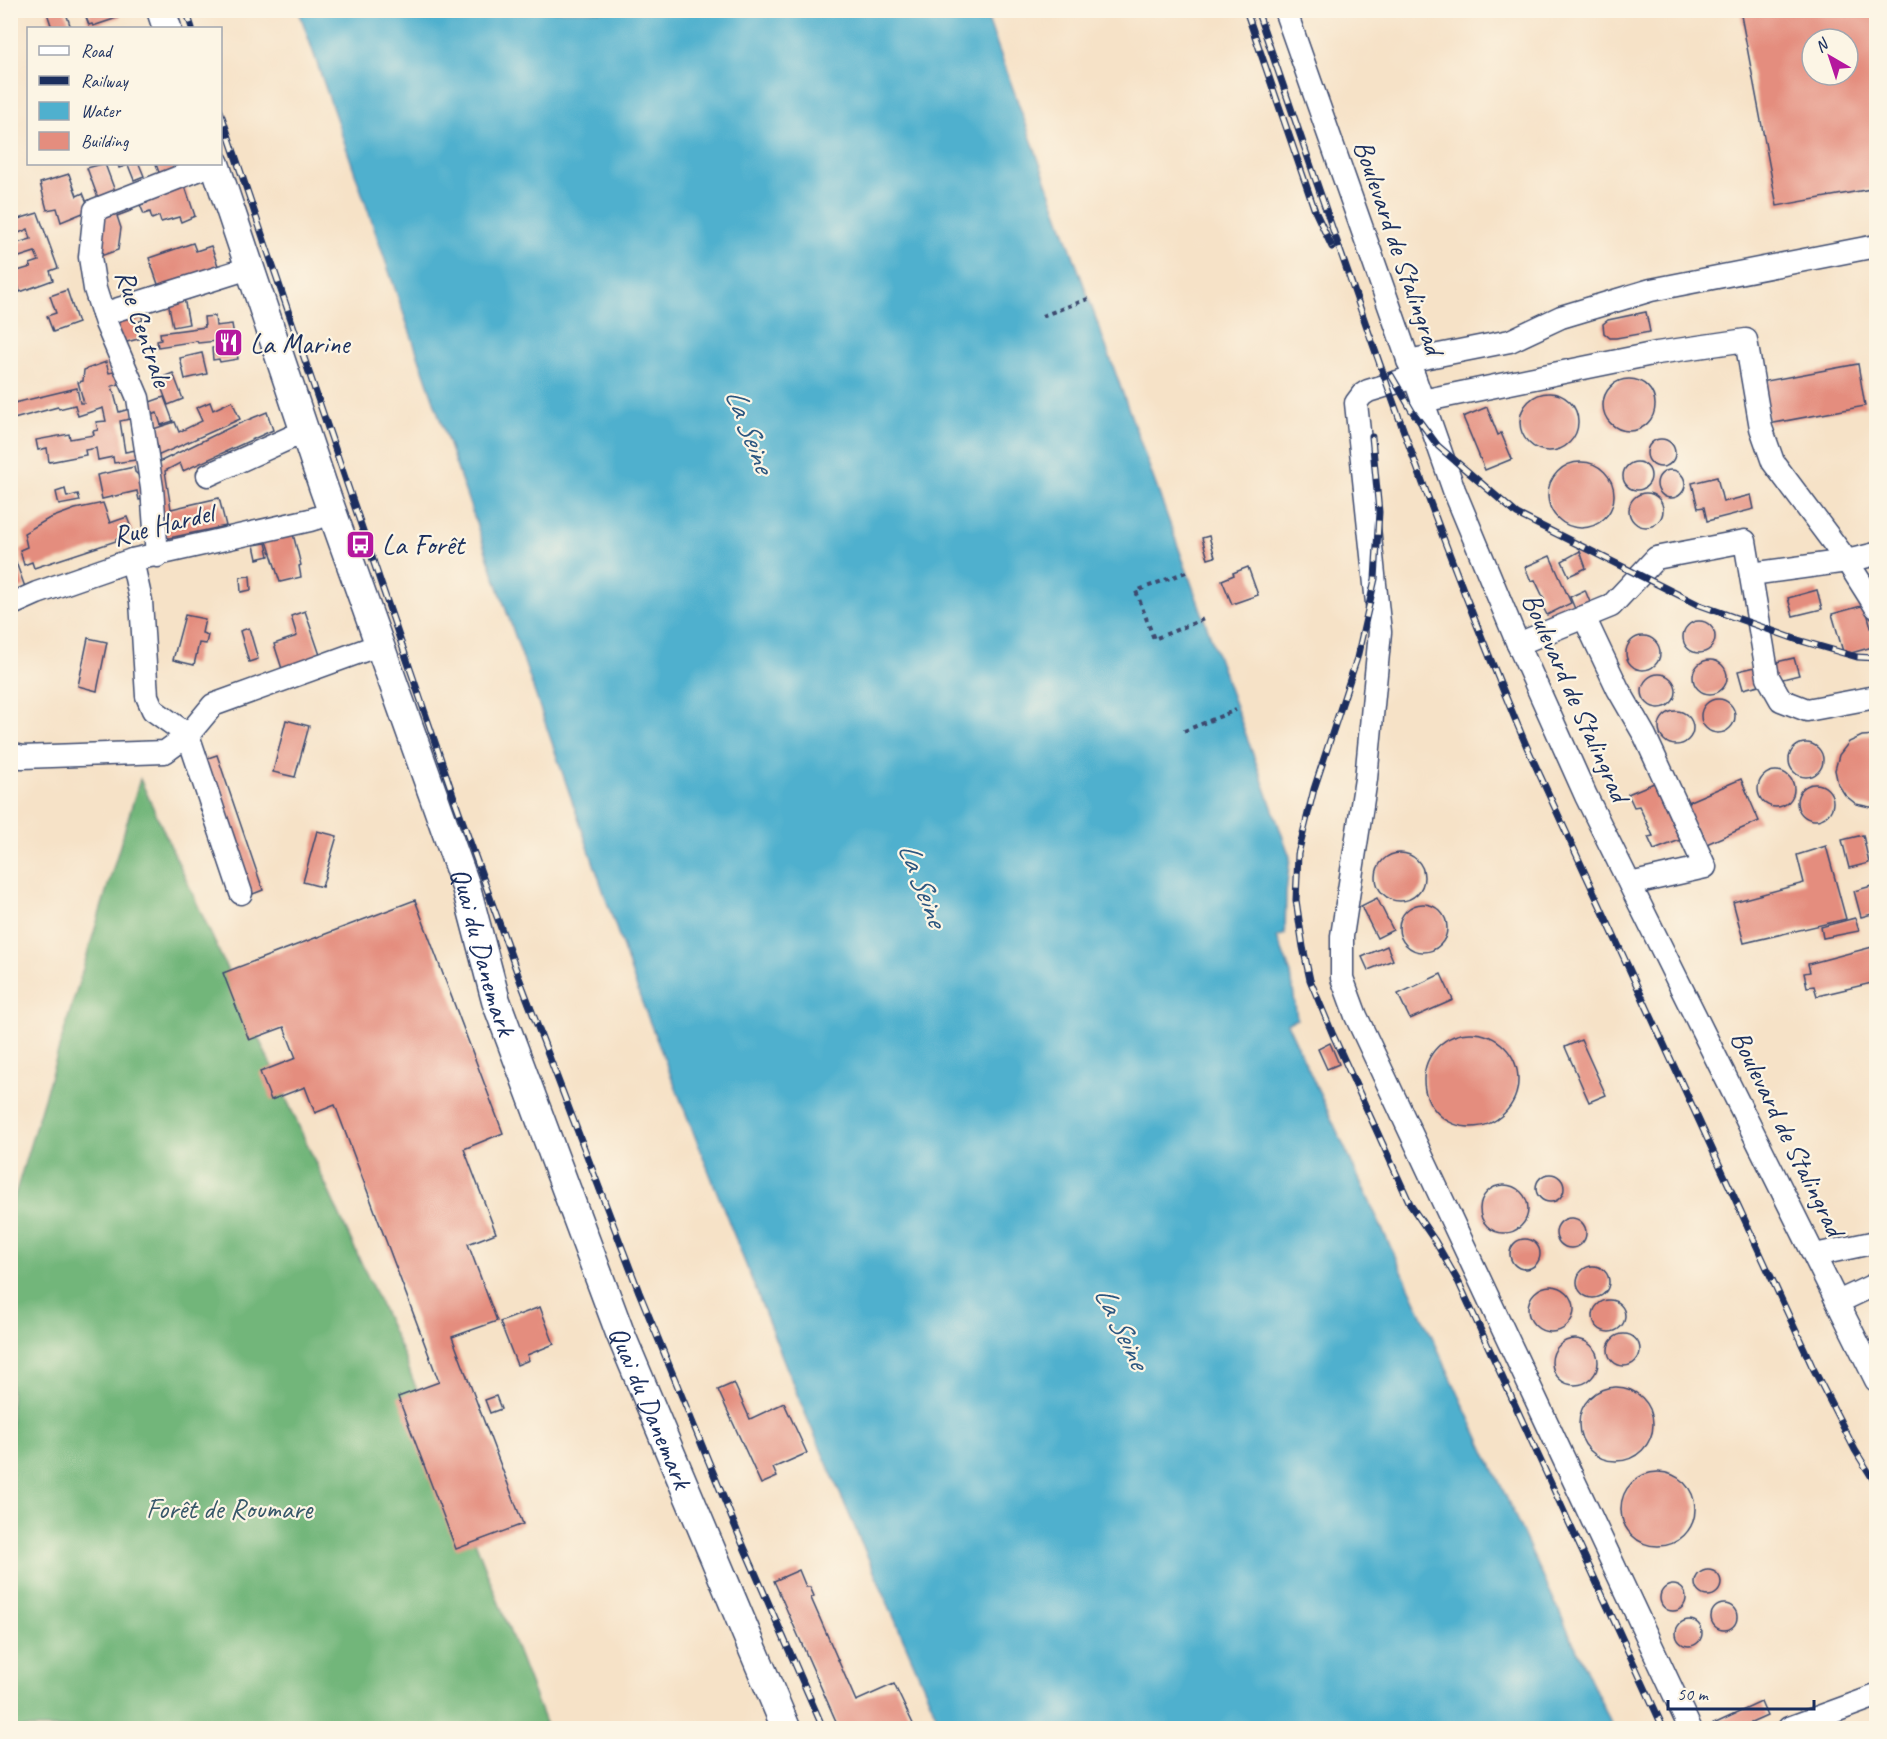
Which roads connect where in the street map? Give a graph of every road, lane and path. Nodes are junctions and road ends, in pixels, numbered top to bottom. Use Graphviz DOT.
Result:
graph roads {
  1 [pos="161,10"];
  2 [pos="1285,10"];
  3 [pos="167,27"];
  4 [pos="211,165"];
  5 [pos="214,165"];
  6 [pos="1876,246"];
  7 [pos="249,268"];
  8 [pos="1088,300"];
  9 [pos="103,314"];
  10 [pos="1042,316"];
  11 [pos="1411,369"];
  12 [pos="1422,401"];
  13 [pos="305,431"];
  14 [pos="208,475"];
  15 [pos="333,513"];
  16 [pos="1876,554"];
  17 [pos="157,556"];
  18 [pos="132,560"];
  19 [pos="1847,561"];
  20 [pos="1186,572"];
  21 [pos="1751,574"];
  22 [pos="10,605"];
  23 [pos="1876,607"];
  24 [pos="1584,617"];
  25 [pos="1204,620"];
  26 [pos="1518,644"];
  27 [pos="379,645"];
  28 [pos="1876,697"];
  29 [pos="1236,710"];
  30 [pos="1184,731"];
  31 [pos="188,735"];
  32 [pos="10,754"];
  33 [pos="1630,884"];
  34 [pos="241,893"];
  35 [pos="1876,1242"];
  36 [pos="1815,1255"];
  37 [pos="1876,1284"];
  38 [pos="1838,1302"];
  39 [pos="1876,1380"];
  40 [pos="1876,1696"];
  41 [pos="1831,1722"];
  42 [pos="786,1728"];
  43 [pos="1690,1728"];
  44 [pos="1789,1728"];
  1 -- 3 [label="main road"];
  2 -- 11 [label="street, Boulevard de Stalingrad"];
  4 -- 9 [label="street, Rue Centrale"];
  5 -- 7 [label="main road, Quai du Danemark"];
  6 -- 11 [label="street"];
  7 -- 9 [label="street"];
  7 -- 13 [label="main road, Quai du Danemark"];
  8 -- 10 [label="path"];
  9 -- 17 [label="street, Rue Centrale"];
  11 -- 12 [label="street, Boulevard de Stalingrad"];
  11 -- 43 [label="street"];
  12 -- 19 [label="street"];
  12 -- 26 [label="street, Boulevard de Stalingrad"];
  13 -- 14 [label="street"];
  13 -- 15 [label="main road, Quai du Danemark"];
  15 -- 17 [label="street, Rue Hardel"];
  15 -- 27 [label="main road, Quai du Danemark"];
  16 -- 19 [label="street"];
  17 -- 18 [label="street, Rue Hardel"];
  18 -- 22 [label="street, Rue Hardel"];
  18 -- 31 [label="street"];
  19 -- 21 [label="street"];
  19 -- 23 [label="street"];
  20 -- 25 [label="path"];
  21 -- 24 [label="street"];
  21 -- 28 [label="street"];
  24 -- 26 [label="street"];
  24 -- 33 [label="street"];
  26 -- 33 [label="street, Boulevard de Stalingrad"];
  27 -- 31 [label="street"];
  27 -- 42 [label="main road, Quai du Danemark"];
  29 -- 30 [label="path"];
  31 -- 32 [label="street"];
  31 -- 34 [label="street"];
  33 -- 36 [label="street, Boulevard de Stalingrad"];
  35 -- 36 [label="street"];
  36 -- 38 [label="street, Boulevard de Stalingrad"];
  37 -- 38 [label="street"];
  38 -- 39 [label="street, Boulevard de Stalingrad"];
  40 -- 41 [label="street"];
  41 -- 44 [label="street"];
}
